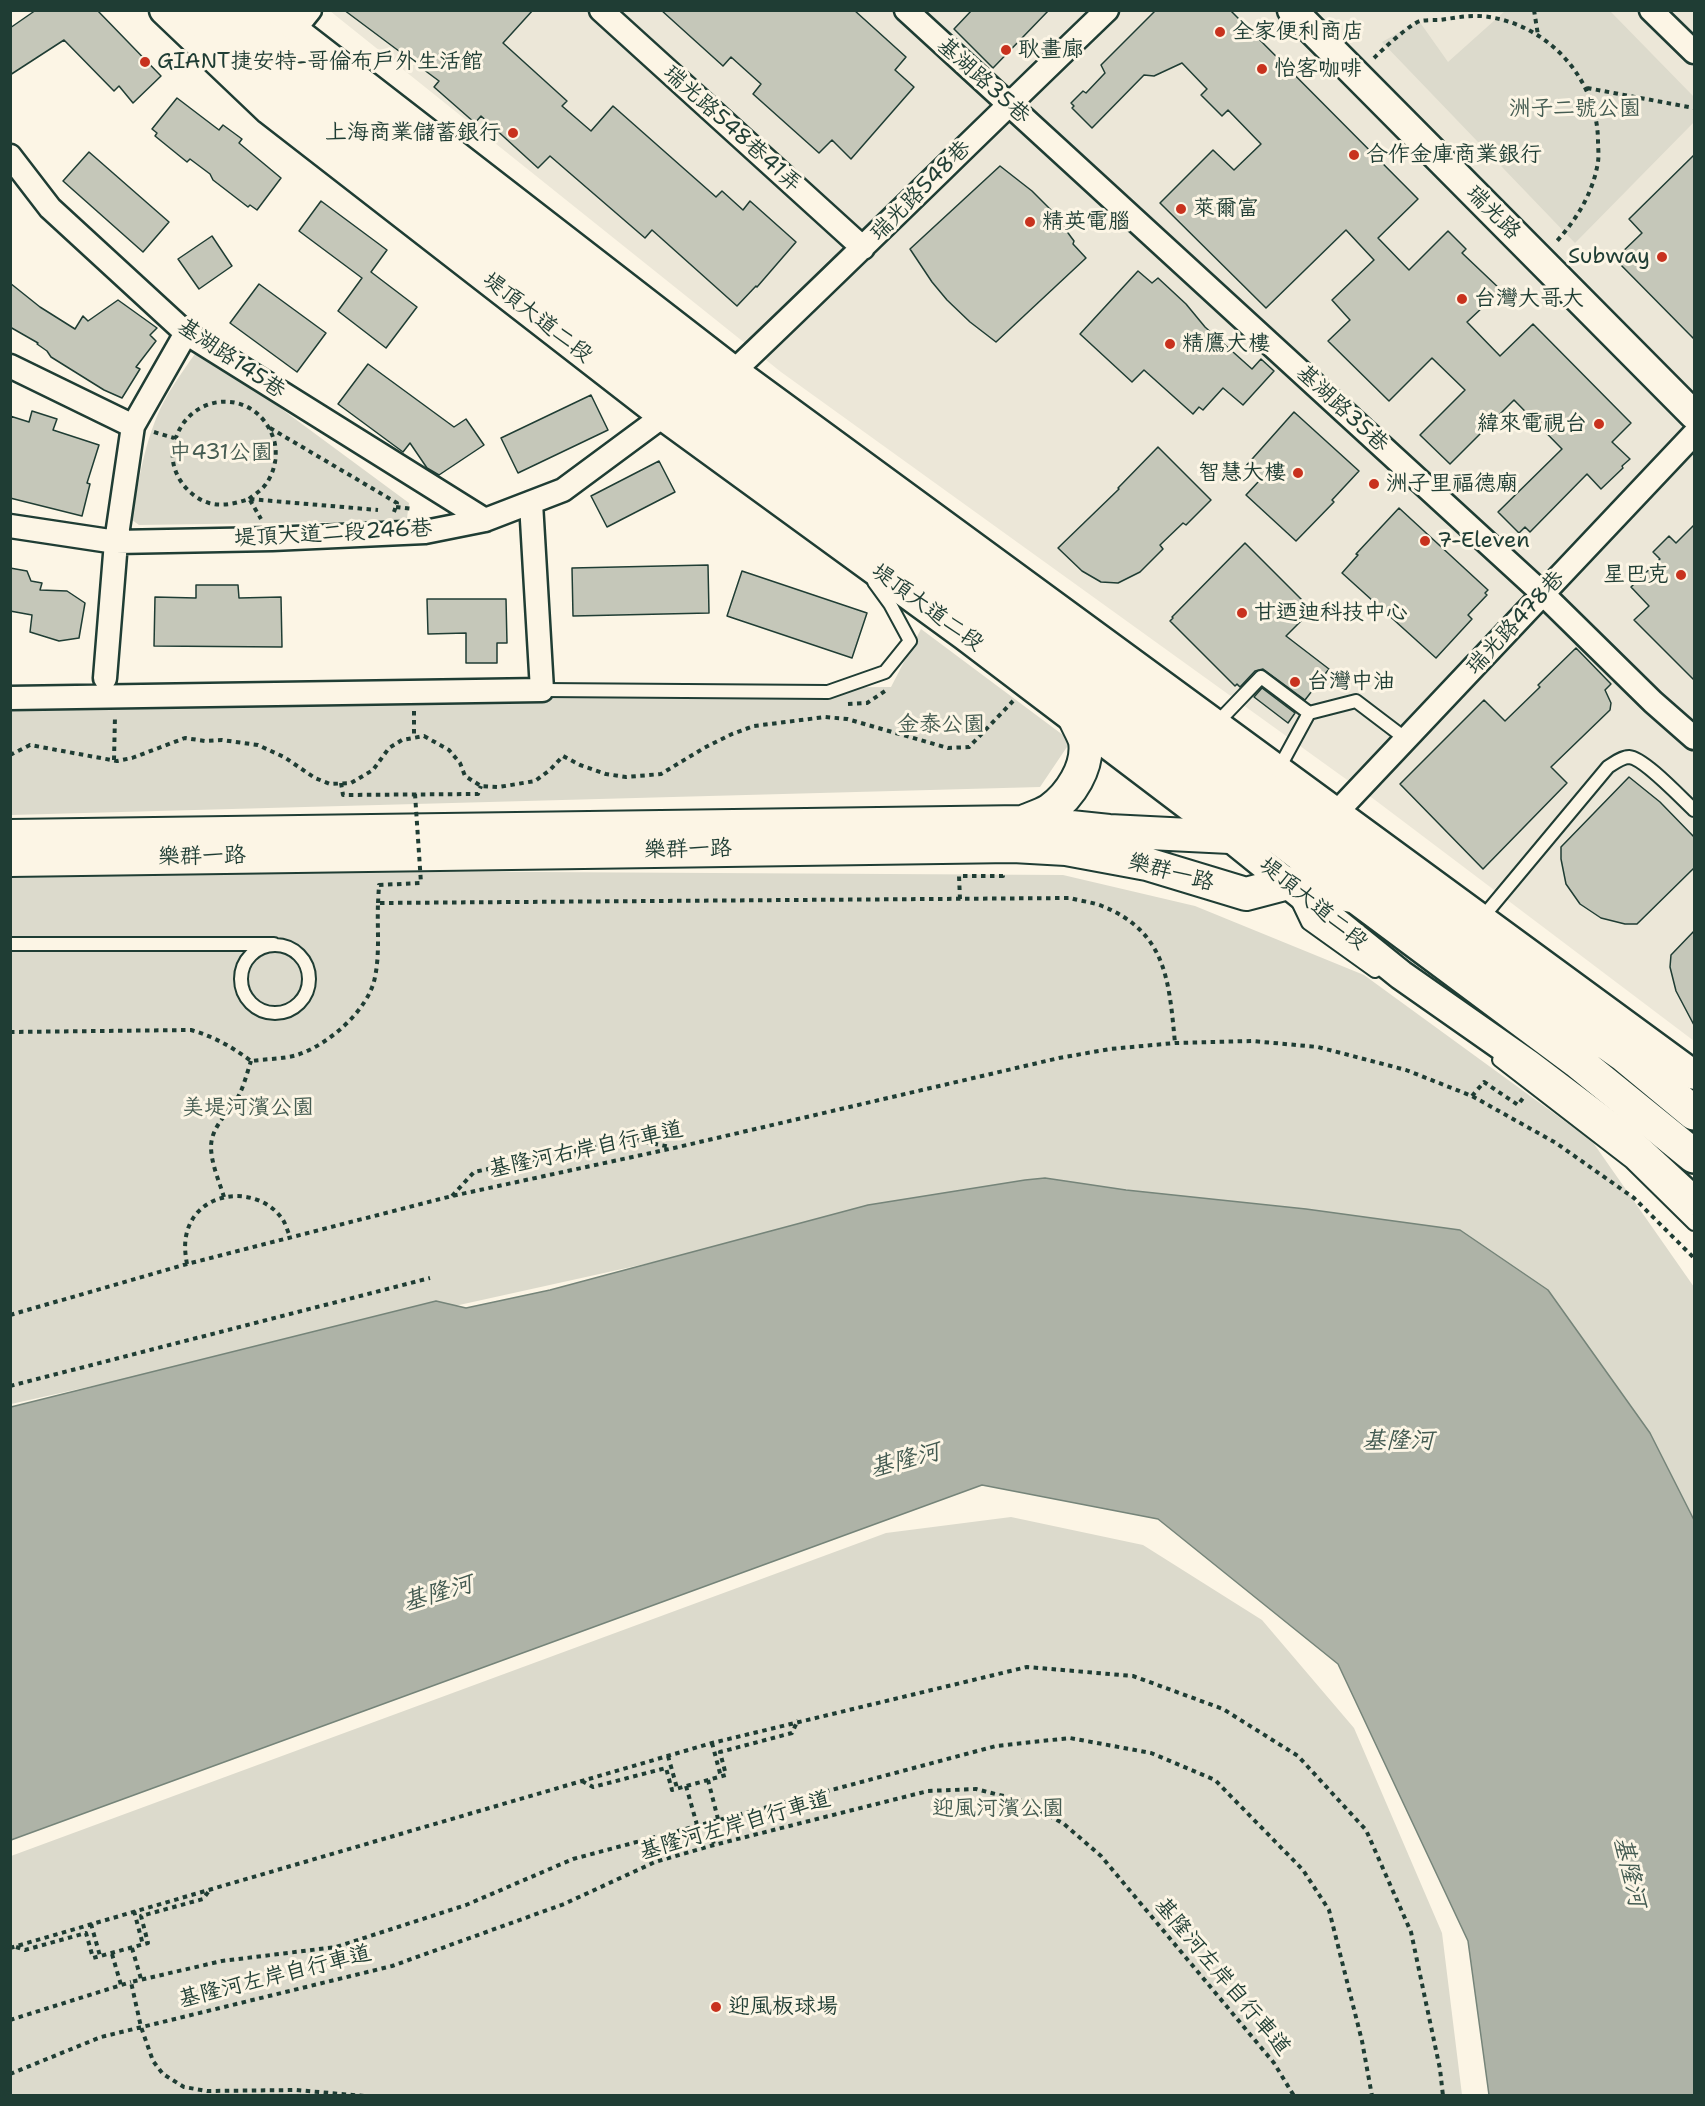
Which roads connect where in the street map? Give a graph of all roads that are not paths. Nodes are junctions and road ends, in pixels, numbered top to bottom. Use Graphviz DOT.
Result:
graph roads {
  1 [pos="164,10"];
  2 [pos="196,10"];
  3 [pos="233,10"];
  4 [pos="272,10"];
  5 [pos="601,10"];
  6 [pos="906,10"];
  7 [pos="1107,10"];
  8 [pos="1292,10"];
  9 [pos="1652,10"];
  10 [pos="302,20"];
  11 [pos="1695,52"];
  12 [pos="1009,104"];
  13 [pos="10,156"];
  14 [pos="863,249"];
  15 [pos="186,333"];
  16 [pos="10,366"];
  17 [pos="734,371"];
  18 [pos="1695,415"];
  19 [pos="663,416"];
  20 [pos="133,426"];
  21 [pos="1695,434"];
  22 [pos="531,502"];
  23 [pos="485,520"];
  24 [pos="10,526"];
  25 [pos="116,542"];
  26 [pos="857,557"];
  27 [pos="1543,594"];
  28 [pos="105,678"];
  29 [pos="542,690"];
  30 [pos="10,698"];
  31 [pos="1309,713"];
  32 [pos="1075,719"];
  33 [pos="1216,724"];
  34 [pos="1695,738"];
  35 [pos="1406,739"];
  36 [pos="1278,770"];
  37 [pos="1694,810"];
  38 [pos="1325,819"];
  39 [pos="1023,822"];
  40 [pos="1274,834"];
  41 [pos="10,836"];
  42 [pos="1230,837"];
  43 [pos="10,860"];
  44 [pos="1288,883"];
  45 [pos="1357,897"];
  46 [pos="1482,918"];
  47 [pos="10,944"];
  48 [pos="274,944"];
  49 [pos="1430,1010"];
  50 [pos="1486,1051"];
  51 [pos="1695,1075"];
  52 [pos="1695,1113"];
  53 [pos="1695,1156"];
  54 [pos="1695,1201"];
  55 [pos="1695,1224"];
  1 -- 19 [label="street, 堤頂大道二段"];
  2 -- 40 [label="highway, 堤頂大道二段"];
  3 -- 38 [label="highway"];
  4 -- 10 [label="street"];
  5 -- 14 [label="street, 瑞光路548巷41弄"];
  6 -- 12 [label="street, 基湖路35巷"];
  7 -- 12 [label="street, 瑞光路548巷"];
  8 -- 18 [label="street, 瑞光路"];
  9 -- 11 [label="street"];
  10 -- 17 [label="street"];
  12 -- 14 [label="street, 瑞光路548巷"];
  12 -- 27 [label="street, 基湖路35巷"];
  13 -- 15 [label="street, 基湖路145巷"];
  14 -- 17 [label="street, 瑞光路548巷"];
  15 -- 20 [label="street"];
  15 -- 23 [label="street, 基湖路145巷"];
  16 -- 20 [label="street"];
  17 -- 33 [label="street"];
  19 -- 22 [label="street, 堤頂大道二段246巷"];
  19 -- 26 [label="street, 堤頂大道二段"];
  20 -- 25 [label="street"];
  21 -- 27 [label="street, 瑞光路478巷"];
  22 -- 23 [label="street, 堤頂大道二段246巷"];
  22 -- 29 [label="street"];
  23 -- 25 [label="street, 堤頂大道二段246巷"];
  24 -- 25 [label="street, 堤頂大道二段246巷"];
  25 -- 28 [label="street"];
  26 -- 29 [label="lane"];
  26 -- 32 [label="street, 堤頂大道二段"];
  27 -- 34 [label="street, 基湖路35巷"];
  27 -- 35 [label="street, 瑞光路478巷"];
  29 -- 30 [label="street"];
  31 -- 33 [label="lane"];
  31 -- 35 [label="lane"];
  31 -- 36 [label="lane"];
  32 -- 39 [label="main road"];
  32 -- 42 [label="street, 堤頂大道二段"];
  33 -- 36 [label="street"];
  35 -- 38 [label="street, 瑞光路478巷"];
  36 -- 38 [label="street"];
  37 -- 46 [label="lane"];
  38 -- 40 [label="main road, 樂群一路"];
  38 -- 46 [label="street"];
  38 -- 52 [label="highway"];
  39 -- 41 [label="main road, 樂群一路"];
  39 -- 42 [label="main road, 樂群一路"];
  40 -- 42 [label="main road, 樂群一路"];
  40 -- 45 [label="highway, 堤頂大道二段"];
  42 -- 44 [label="street, 堤頂大道二段"];
  43 -- 44 [label="main road, 樂群一路"];
  44 -- 45 [label="main road, 樂群一路"];
  44 -- 49 [label="lane"];
  44 -- 54 [label="street, 堤頂大道二段"];
  45 -- 53 [label="highway, 堤頂大道二段"];
  46 -- 51 [label="street"];
  47 -- 48 [label="lane"];
  48 -- 48 [label="lane"];
  50 -- 55 [label="lane"];
}
